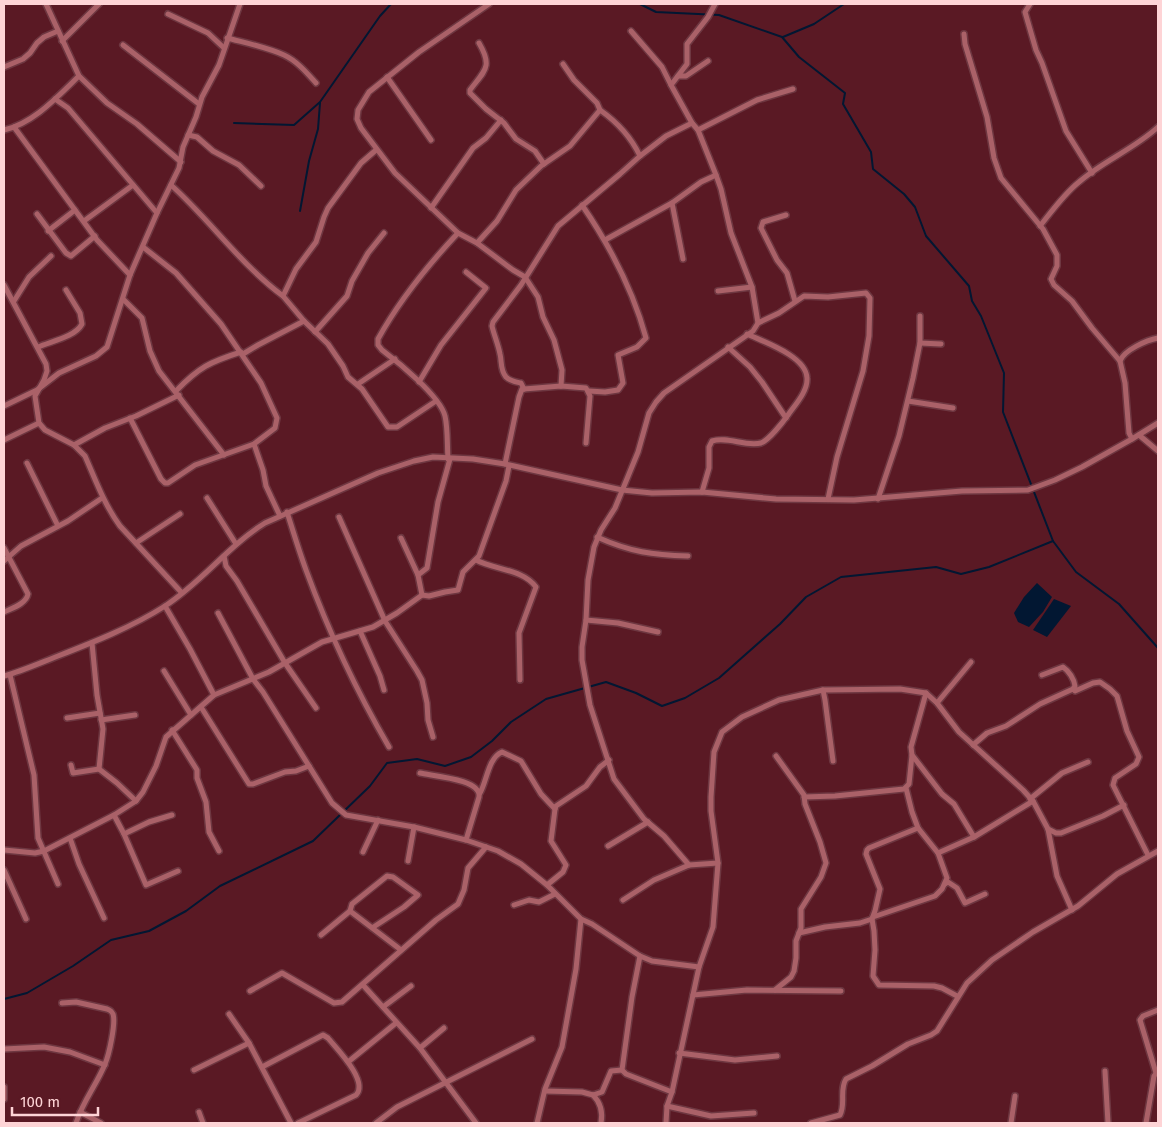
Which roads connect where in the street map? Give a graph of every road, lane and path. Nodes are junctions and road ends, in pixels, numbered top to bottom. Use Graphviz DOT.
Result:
graph roads {
  1 [pos="46,4"];
  2 [pos="99,4"];
  3 [pos="241,4"];
  4 [pos="489,4"];
  5 [pos="715,4"];
  6 [pos="1030,4"];
  7 [pos="168,14"];
  8 [pos="58,31"];
  9 [pos="631,31"];
  10 [pos="964,34"];
  11 [pos="227,38"];
  12 [pos="62,41"];
  13 [pos="479,43"];
  14 [pos="123,44"];
  15 [pos="224,48"];
  16 [pos="708,62"];
  17 [pos="563,64"];
  18 [pos="4,67"];
  19 [pos="79,76"];
  20 [pos="678,76"];
  21 [pos="386,77"];
  22 [pos="316,83"];
  23 [pos="671,85"];
  24 [pos="793,90"];
  25 [pos="55,99"];
  26 [pos="199,104"];
  27 [pos="600,110"];
  28 [pos="501,120"];
  29 [pos="692,123"];
  30 [pos="1158,126"];
  31 [pos="14,127"];
  32 [pos="4,130"];
  33 [pos="698,130"];
  34 [pos="188,135"];
  35 [pos="431,140"];
  36 [pos="376,150"];
  37 [pos="640,156"];
  38 [pos="181,162"];
  39 [pos="544,164"];
  40 [pos="1092,173"];
  41 [pos="716,175"];
  42 [pos="171,184"];
  43 [pos="133,185"];
  44 [pos="261,186"];
  45 [pos="672,203"];
  46 [pos="582,205"];
  47 [pos="431,208"];
  48 [pos="76,210"];
  49 [pos="157,213"];
  50 [pos="37,214"];
  51 [pos="786,215"];
  52 [pos="84,221"];
  53 [pos="1040,226"];
  54 [pos="48,231"];
  55 [pos="384,233"];
  56 [pos="458,233"];
  57 [pos="95,236"];
  58 [pos="605,240"];
  59 [pos="477,243"];
  60 [pos="143,246"];
  61 [pos="51,256"];
  62 [pos="683,259"];
  63 [pos="466,272"];
  64 [pos="130,275"];
  65 [pos="525,277"];
  66 [pos="4,285"];
  67 [pos="752,287"];
  68 [pos="66,290"];
  69 [pos="718,291"];
  70 [pos="283,296"];
  71 [pos="123,299"];
  72 [pos="14,301"];
  73 [pos="795,301"];
  74 [pos="920,316"];
  75 [pos="304,321"];
  76 [pos="758,323"];
  77 [pos="315,332"];
  78 [pos="747,334"];
  79 [pos="1158,338"];
  80 [pos="920,343"];
  81 [pos="941,344"];
  82 [pos="38,347"];
  83 [pos="728,348"];
  84 [pos="242,353"];
  85 [pos="395,359"];
  86 [pos="1120,361"];
  87 [pos="419,382"];
  88 [pos="358,384"];
  89 [pos="561,386"];
  90 [pos="524,388"];
  91 [pos="37,390"];
  92 [pos="589,391"];
  93 [pos="178,393"];
  94 [pos="436,401"];
  95 [pos="908,401"];
  96 [pos="4,406"];
  97 [pos="953,408"];
  98 [pos="130,418"];
  99 [pos="786,418"];
  100 [pos="39,423"];
  101 [pos="1158,423"];
  102 [pos="1139,435"];
  103 [pos="1132,439"];
  104 [pos="4,440"];
  105 [pos="586,443"];
  106 [pos="254,444"];
  107 [pos="74,445"];
  108 [pos="1158,451"];
  109 [pos="224,455"];
  110 [pos="449,459"];
  111 [pos="28,463"];
  112 [pos="507,465"];
  113 [pos="622,490"];
  114 [pos="702,492"];
  115 [pos="102,498"];
  116 [pos="207,498"];
  117 [pos="828,499"];
  118 [pos="878,499"];
  119 [pos="287,512"];
  120 [pos="180,514"];
  121 [pos="280,516"];
  122 [pos="340,517"];
  123 [pos="58,526"];
  124 [pos="598,537"];
  125 [pos="401,538"];
  126 [pos="136,543"];
  127 [pos="236,544"];
  128 [pos="4,548"];
  129 [pos="9,556"];
  130 [pos="224,556"];
  131 [pos="688,556"];
  132 [pos="476,560"];
  133 [pos="4,561"];
  134 [pos="418,575"];
  135 [pos="182,593"];
  136 [pos="422,595"];
  137 [pos="165,606"];
  138 [pos="4,612"];
  139 [pos="218,613"];
  140 [pos="586,620"];
  141 [pos="384,621"];
  142 [pos="360,631"];
  143 [pos="658,632"];
  144 [pos="334,638"];
  145 [pos="92,643"];
  146 [pos="971,662"];
  147 [pos="285,663"];
  148 [pos="164,671"];
  149 [pos="1042,675"];
  150 [pos="7,676"];
  151 [pos="253,679"];
  152 [pos="520,680"];
  153 [pos="1073,689"];
  154 [pos="384,690"];
  155 [pos="823,690"];
  156 [pos="926,693"];
  157 [pos="214,695"];
  158 [pos="937,703"];
  159 [pos="201,706"];
  160 [pos="316,708"];
  161 [pos="100,714"];
  162 [pos="136,715"];
  163 [pos="191,715"];
  164 [pos="67,718"];
  165 [pos="101,720"];
  166 [pos="172,730"];
  167 [pos="434,737"];
  168 [pos="973,744"];
  169 [pos="389,747"];
  170 [pos="912,755"];
  171 [pos="776,756"];
  172 [pos="609,760"];
  173 [pos="833,761"];
  174 [pos="1088,762"];
  175 [pos="71,765"];
  176 [pos="309,766"];
  177 [pos="99,770"];
  178 [pos="420,773"];
  179 [pos="906,788"];
  180 [pos="480,793"];
  181 [pos="804,797"];
  182 [pos="1031,800"];
  183 [pos="136,801"];
  184 [pos="1124,805"];
  185 [pos="555,809"];
  186 [pos="114,815"];
  187 [pos="172,815"];
  188 [pos="378,820"];
  189 [pos="648,822"];
  190 [pos="414,827"];
  191 [pos="918,828"];
  192 [pos="1048,830"];
  193 [pos="124,834"];
  194 [pos="974,837"];
  195 [pos="70,838"];
  196 [pos="466,840"];
  197 [pos="608,846"];
  198 [pos="486,848"];
  199 [pos="4,850"];
  200 [pos="44,851"];
  201 [pos="219,851"];
  202 [pos="1158,851"];
  203 [pos="363,852"];
  204 [pos="938,853"];
  205 [pos="1148,856"];
  206 [pos="408,861"];
  207 [pos="718,863"];
  208 [pos="689,865"];
  209 [pos="4,870"];
  210 [pos="178,870"];
  211 [pos="58,884"];
  212 [pos="945,884"];
  213 [pos="547,885"];
  214 [pos="555,894"];
  215 [pos="985,894"];
  216 [pos="624,900"];
  217 [pos="514,905"];
  218 [pos="1072,910"];
  219 [pos="350,911"];
  220 [pos="104,918"];
  221 [pos="872,918"];
  222 [pos="26,919"];
  223 [pos="581,919"];
  224 [pos="372,928"];
  225 [pos="799,933"];
  226 [pos="320,935"];
  227 [pos="401,950"];
  228 [pos="640,956"];
  229 [pos="699,967"];
  230 [pos="363,985"];
  231 [pos="411,986"];
  232 [pos="774,990"];
  233 [pos="250,991"];
  234 [pos="841,991"];
  235 [pos="693,995"];
  236 [pos="957,996"];
  237 [pos="62,1003"];
  238 [pos="382,1007"];
  239 [pos="1158,1010"];
  240 [pos="229,1014"];
  241 [pos="396,1023"];
  242 [pos="444,1028"];
  243 [pos="532,1039"];
  244 [pos="249,1043"];
  245 [pos="420,1048"];
  246 [pos="4,1049"];
  247 [pos="679,1053"];
  248 [pos="777,1056"];
  249 [pos="348,1062"];
  250 [pos="105,1066"];
  251 [pos="262,1067"];
  252 [pos="194,1070"];
  253 [pos="622,1070"];
  254 [pos="1105,1070"];
  255 [pos="1157,1072"];
  256 [pos="446,1082"];
  257 [pos="4,1087"];
  258 [pos="545,1091"];
  259 [pos="602,1092"];
  260 [pos="672,1092"];
  261 [pos="593,1095"];
  262 [pos="1015,1096"];
  263 [pos="4,1099"];
  264 [pos="599,1100"];
  265 [pos="667,1106"];
  266 [pos="80,1112"];
  267 [pos="199,1112"];
  268 [pos="754,1113"];
  269 [pos="76,1123"];
  270 [pos="100,1123"];
  271 [pos="203,1123"];
  272 [pos="291,1123"];
  273 [pos="298,1123"];
  274 [pos="376,1123"];
  275 [pos="476,1123"];
  276 [pos="537,1123"];
  277 [pos="602,1123"];
  278 [pos="666,1123"];
  279 [pos="811,1123"];
  280 [pos="1011,1123"];
  281 [pos="1108,1123"];
  282 [pos="1146,1123"];
  1 -- 8 [label="street"];
  2 -- 12 [label="street"];
  3 -- 11 [label="street"];
  4 -- 21 [label="street"];
  5 -- 20 [label="street"];
  6 -- 40 [label="street"];
  7 -- 15 [label="street"];
  8 -- 12 [label="street"];
  8 -- 18 [label="street"];
  9 -- 23 [label="street"];
  10 -- 53 [label="street"];
  11 -- 15 [label="street"];
  11 -- 22 [label="street"];
  12 -- 19 [label="street"];
  13 -- 28 [label="street"];
  14 -- 26 [label="street"];
  15 -- 26 [label="street"];
  16 -- 20 [label="street"];
  17 -- 27 [label="street"];
  19 -- 25 [label="street"];
  19 -- 38 [label="street"];
  20 -- 23 [label="street"];
  21 -- 35 [label="street"];
  21 -- 36 [label="street"];
  23 -- 29 [label="street"];
  24 -- 33 [label="street"];
  25 -- 31 [label="street"];
  25 -- 43 [label="street"];
  26 -- 34 [label="street"];
  27 -- 37 [label="street"];
  27 -- 39 [label="street"];
  28 -- 39 [label="street"];
  28 -- 47 [label="street"];
  29 -- 33 [label="street"];
  29 -- 37 [label="street"];
  30 -- 40 [label="street"];
  31 -- 32 [label="street"];
  31 -- 48 [label="street"];
  33 -- 41 [label="street"];
  34 -- 38 [label="street"];
  34 -- 44 [label="street"];
  36 -- 47 [label="street"];
  36 -- 70 [label="street"];
  37 -- 46 [label="street"];
  38 -- 42 [label="street"];
  39 -- 59 [label="street"];
  40 -- 53 [label="street"];
  41 -- 45 [label="street"];
  41 -- 67 [label="street"];
  42 -- 49 [label="street"];
  42 -- 70 [label="street"];
  43 -- 49 [label="street"];
  43 -- 52 [label="street"];
  45 -- 58 [label="street"];
  45 -- 62 [label="street"];
  46 -- 58 [label="street"];
  46 -- 65 [label="street"];
  47 -- 56 [label="street"];
  48 -- 52 [label="street"];
  48 -- 54 [label="street"];
  49 -- 60 [label="street"];
  50 -- 54 [label="street"];
  51 -- 73 [label="street"];
  52 -- 57 [label="street"];
  53 -- 86 [label="street"];
  54 -- 57 [label="street"];
  55 -- 77 [label="street"];
  56 -- 59 [label="street"];
  56 -- 85 [label="street"];
  57 -- 64 [label="street"];
  58 -- 92 [label="street"];
  59 -- 65 [label="street"];
  60 -- 64 [label="street"];
  60 -- 84 [label="street"];
  61 -- 72 [label="street"];
  63 -- 87 [label="street"];
  64 -- 71 [label="street"];
  65 -- 89 [label="street"];
  65 -- 90 [label="street"];
  66 -- 72 [label="street"];
  67 -- 69 [label="street"];
  67 -- 76 [label="street"];
  68 -- 82 [label="street"];
  70 -- 75 [label="street"];
  71 -- 91 [label="street"];
  71 -- 93 [label="street"];
  72 -- 82 [label="street"];
  73 -- 76 [label="street"];
  73 -- 117 [label="street"];
  74 -- 80 [label="street"];
  75 -- 77 [label="street"];
  75 -- 84 [label="street"];
  76 -- 78 [label="street"];
  77 -- 88 [label="street"];
  78 -- 83 [label="street"];
  78 -- 99 [label="street"];
  79 -- 86 [label="street"];
  80 -- 81 [label="street"];
  80 -- 95 [label="street"];
  82 -- 91 [label="street"];
  83 -- 99 [label="street"];
  83 -- 113 [label="street"];
  84 -- 93 [label="street"];
  84 -- 106 [label="street"];
  85 -- 87 [label="street"];
  85 -- 88 [label="street"];
  86 -- 103 [label="street"];
  87 -- 94 [label="street"];
  88 -- 94 [label="street"];
  89 -- 90 [label="street"];
  89 -- 92 [label="street"];
  90 -- 112 [label="street"];
  91 -- 96 [label="street"];
  91 -- 100 [label="street"];
  92 -- 105 [label="street"];
  93 -- 98 [label="street"];
  93 -- 109 [label="street"];
  94 -- 110 [label="street"];
  95 -- 97 [label="street"];
  95 -- 118 [label="street"];
  98 -- 107 [label="street"];
  98 -- 109 [label="street"];
  99 -- 114 [label="street"];
  100 -- 104 [label="street"];
  100 -- 107 [label="street"];
  101 -- 102 [label="street"];
  102 -- 103 [label="street"];
  102 -- 108 [label="street"];
  103 -- 118 [label="street"];
  106 -- 109 [label="street"];
  106 -- 121 [label="street"];
  107 -- 115 [label="street"];
  110 -- 112 [label="street"];
  110 -- 119 [label="street"];
  110 -- 134 [label="street"];
  111 -- 123 [label="street"];
  112 -- 113 [label="street"];
  112 -- 132 [label="street"];
  113 -- 114 [label="street"];
  113 -- 124 [label="street"];
  114 -- 117 [label="street"];
  115 -- 123 [label="street"];
  115 -- 126 [label="street"];
  116 -- 127 [label="street"];
  117 -- 118 [label="street"];
  119 -- 121 [label="street"];
  119 -- 144 [label="street"];
  120 -- 126 [label="street"];
  121 -- 127 [label="street"];
  122 -- 141 [label="street"];
  123 -- 129 [label="street"];
  124 -- 131 [label="street"];
  124 -- 140 [label="street"];
  125 -- 134 [label="street"];
  126 -- 135 [label="street"];
  127 -- 130 [label="street"];
  128 -- 129 [label="street"];
  129 -- 133 [label="street"];
  129 -- 138 [label="street"];
  130 -- 135 [label="street"];
  130 -- 147 [label="street"];
  132 -- 136 [label="street"];
  132 -- 152 [label="street"];
  134 -- 136 [label="street"];
  135 -- 137 [label="street"];
  136 -- 141 [label="street"];
  137 -- 145 [label="street"];
  137 -- 157 [label="street"];
  139 -- 151 [label="street"];
  140 -- 143 [label="street"];
  140 -- 172 [label="street"];
  141 -- 142 [label="street"];
  141 -- 167 [label="street"];
  142 -- 144 [label="street"];
  142 -- 154 [label="street"];
  144 -- 147 [label="street"];
  144 -- 169 [label="street"];
  145 -- 150 [label="street"];
  145 -- 161 [label="street"];
  146 -- 158 [label="street"];
  147 -- 151 [label="street"];
  147 -- 160 [label="street"];
  148 -- 163 [label="street"];
  149 -- 153 [label="street"];
  150 -- 200 [label="street"];
  151 -- 157 [label="street"];
  151 -- 176 [label="street"];
  153 -- 168 [label="street"];
  153 -- 184 [label="street"];
  155 -- 156 [label="street"];
  155 -- 173 [label="street"];
  155 -- 207 [label="street"];
  156 -- 158 [label="street"];
  156 -- 170 [label="street"];
  157 -- 159 [label="street"];
  158 -- 168 [label="street"];
  159 -- 163 [label="street"];
  159 -- 176 [label="street"];
  161 -- 164 [label="street"];
  161 -- 165 [label="street"];
  162 -- 165 [label="street"];
  163 -- 166 [label="street"];
  165 -- 177 [label="street"];
  166 -- 183 [label="street"];
  166 -- 201 [label="street"];
  168 -- 182 [label="street"];
  170 -- 179 [label="street"];
  170 -- 194 [label="street"];
  171 -- 181 [label="street"];
  172 -- 185 [label="street"];
  172 -- 189 [label="street"];
  174 -- 182 [label="street"];
  175 -- 177 [label="street"];
  176 -- 188 [label="street"];
  177 -- 183 [label="street"];
  178 -- 180 [label="street"];
  179 -- 181 [label="street"];
  179 -- 191 [label="street"];
  180 -- 185 [label="street"];
  180 -- 196 [label="street"];
  181 -- 225 [label="street"];
  182 -- 192 [label="street"];
  182 -- 194 [label="street"];
  183 -- 186 [label="street"];
  184 -- 192 [label="street"];
  184 -- 205 [label="street"];
  185 -- 213 [label="street"];
  186 -- 193 [label="street"];
  186 -- 195 [label="street"];
  187 -- 193 [label="street"];
  188 -- 190 [label="street"];
  188 -- 203 [label="street"];
  189 -- 197 [label="street"];
  189 -- 208 [label="street"];
  190 -- 196 [label="street"];
  190 -- 206 [label="street"];
  191 -- 204 [label="street"];
  191 -- 221 [label="street"];
  192 -- 218 [label="street"];
  193 -- 210 [label="street"];
  194 -- 204 [label="street"];
  195 -- 200 [label="street"];
  195 -- 220 [label="street"];
  196 -- 198 [label="street"];
  198 -- 213 [label="street"];
  198 -- 227 [label="street"];
  199 -- 200 [label="street"];
  200 -- 211 [label="street"];
  202 -- 205 [label="street"];
  204 -- 212 [label="street"];
  205 -- 218 [label="street"];
  207 -- 208 [label="street"];
  207 -- 229 [label="street"];
  208 -- 216 [label="street"];
  209 -- 222 [label="street"];
  212 -- 215 [label="street"];
  212 -- 221 [label="street"];
  213 -- 214 [label="street"];
  214 -- 217 [label="street"];
  214 -- 223 [label="street"];
  218 -- 236 [label="street"];
  219 -- 224 [label="street"];
  219 -- 224 [label="street"];
  219 -- 226 [label="street"];
  221 -- 225 [label="street"];
  221 -- 236 [label="street"];
  223 -- 228 [label="street"];
  223 -- 258 [label="street"];
  224 -- 227 [label="street"];
  225 -- 232 [label="street"];
  227 -- 230 [label="street"];
  228 -- 229 [label="street"];
  228 -- 253 [label="street"];
  229 -- 235 [label="street"];
  230 -- 233 [label="street"];
  230 -- 238 [label="street"];
  231 -- 238 [label="street"];
  232 -- 234 [label="street"];
  232 -- 235 [label="street"];
  235 -- 247 [label="street"];
  236 -- 279 [label="street"];
  237 -- 250 [label="street"];
  238 -- 241 [label="street"];
  239 -- 255 [label="street"];
  240 -- 244 [label="street"];
  241 -- 245 [label="street"];
  241 -- 249 [label="street"];
  242 -- 245 [label="street"];
  243 -- 256 [label="street"];
  244 -- 251 [label="street"];
  244 -- 252 [label="street"];
  245 -- 256 [label="street"];
  246 -- 250 [label="street"];
  247 -- 248 [label="street"];
  247 -- 260 [label="street"];
  249 -- 251 [label="street"];
  249 -- 273 [label="street"];
  250 -- 266 [label="street"];
  251 -- 272 [label="street"];
  253 -- 259 [label="street"];
  253 -- 260 [label="street"];
  254 -- 281 [label="street"];
  255 -- 282 [label="street"];
  256 -- 274 [label="street"];
  256 -- 275 [label="street"];
  257 -- 263 [label="street"];
  258 -- 261 [label="street"];
  258 -- 276 [label="street"];
  259 -- 261 [label="street"];
  259 -- 264 [label="street"];
  260 -- 265 [label="street"];
  261 -- 264 [label="street"];
  262 -- 280 [label="street"];
  264 -- 277 [label="street"];
  265 -- 268 [label="street"];
  265 -- 278 [label="street"];
  266 -- 269 [label="street"];
  266 -- 270 [label="street"];
  267 -- 271 [label="street"];
}
